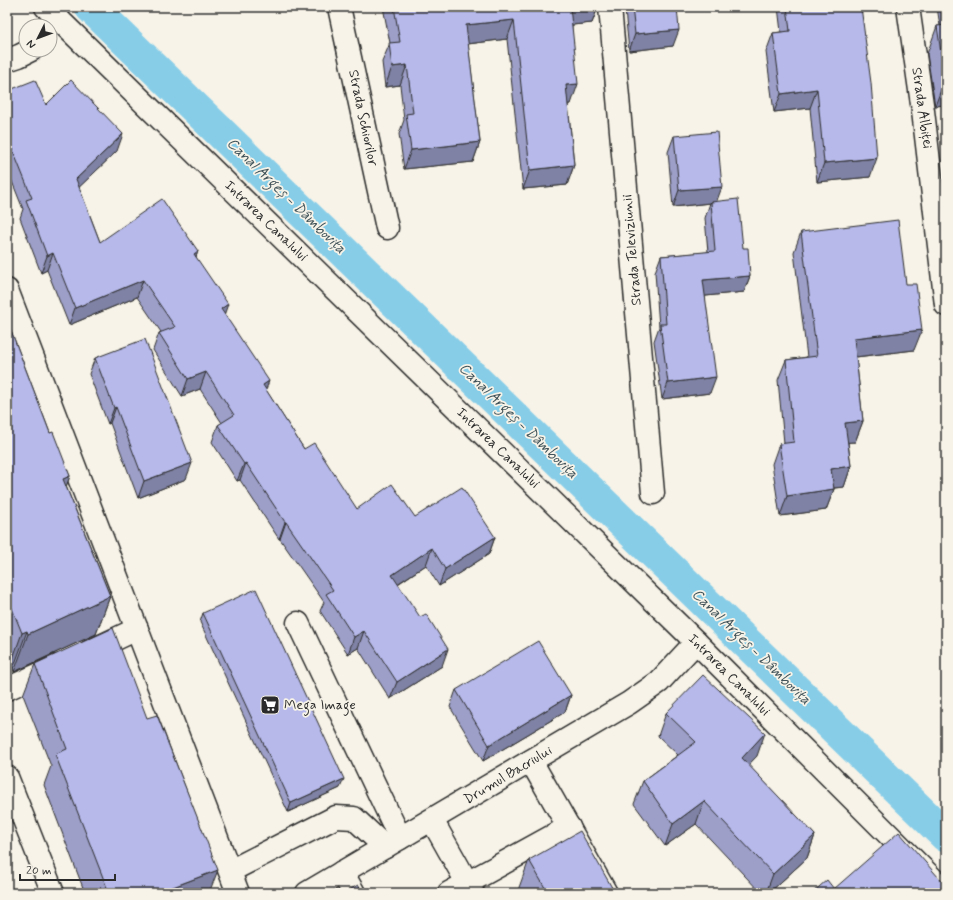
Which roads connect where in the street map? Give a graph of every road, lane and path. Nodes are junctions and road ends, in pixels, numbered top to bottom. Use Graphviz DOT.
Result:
graph roads {
  1 [pos="339,7"];
  2 [pos="610,7"];
  3 [pos="908,7"];
  4 [pos="58,26"];
  5 [pos="18,56"];
  6 [pos="7,60"];
  7 [pos="386,228"];
  8 [pos="7,290"];
  9 [pos="946,305"];
  10 [pos="653,493"];
  11 [pos="298,623"];
  12 [pos="137,629"];
  13 [pos="696,642"];
  14 [pos="7,689"];
  15 [pos="531,761"];
  16 [pos="7,777"];
  17 [pos="432,820"];
  18 [pos="569,827"];
  19 [pos="393,842"];
  20 [pos="230,870"];
  21 [pos="342,872"];
  22 [pos="463,890"];
  23 [pos="946,892"];
  24 [pos="53,893"];
  25 [pos="238,893"];
  26 [pos="307,893"];
  27 [pos="354,893"];
  28 [pos="606,893"];
  1 -- 7 [label="street, Strada Schiorilor"];
  2 -- 10 [label="street, Strada Televiziunii"];
  3 -- 9 [label="street, Strada Albiței"];
  4 -- 13 [label="street, Intrarea Canalului"];
  5 -- 6 [label="street"];
  8 -- 12 [label="street"];
  11 -- 19 [label="street"];
  12 -- 14 [label="street"];
  12 -- 20 [label="street"];
  13 -- 15 [label="street, Drumul Bacriului"];
  13 -- 23 [label="street, Intrarea Canalului"];
  15 -- 17 [label="street, Drumul Bacriului"];
  15 -- 18 [label="street"];
  16 -- 24 [label="street"];
  17 -- 19 [label="street, Drumul Bacriului"];
  17 -- 22 [label="street"];
  18 -- 22 [label="street"];
  18 -- 28 [label="street"];
  19 -- 20 [label="street"];
  19 -- 21 [label="street, Drumul Bacriului"];
  20 -- 25 [label="street"];
  21 -- 26 [label="street, Drumul Bacriului"];
  21 -- 27 [label="street"];
}
